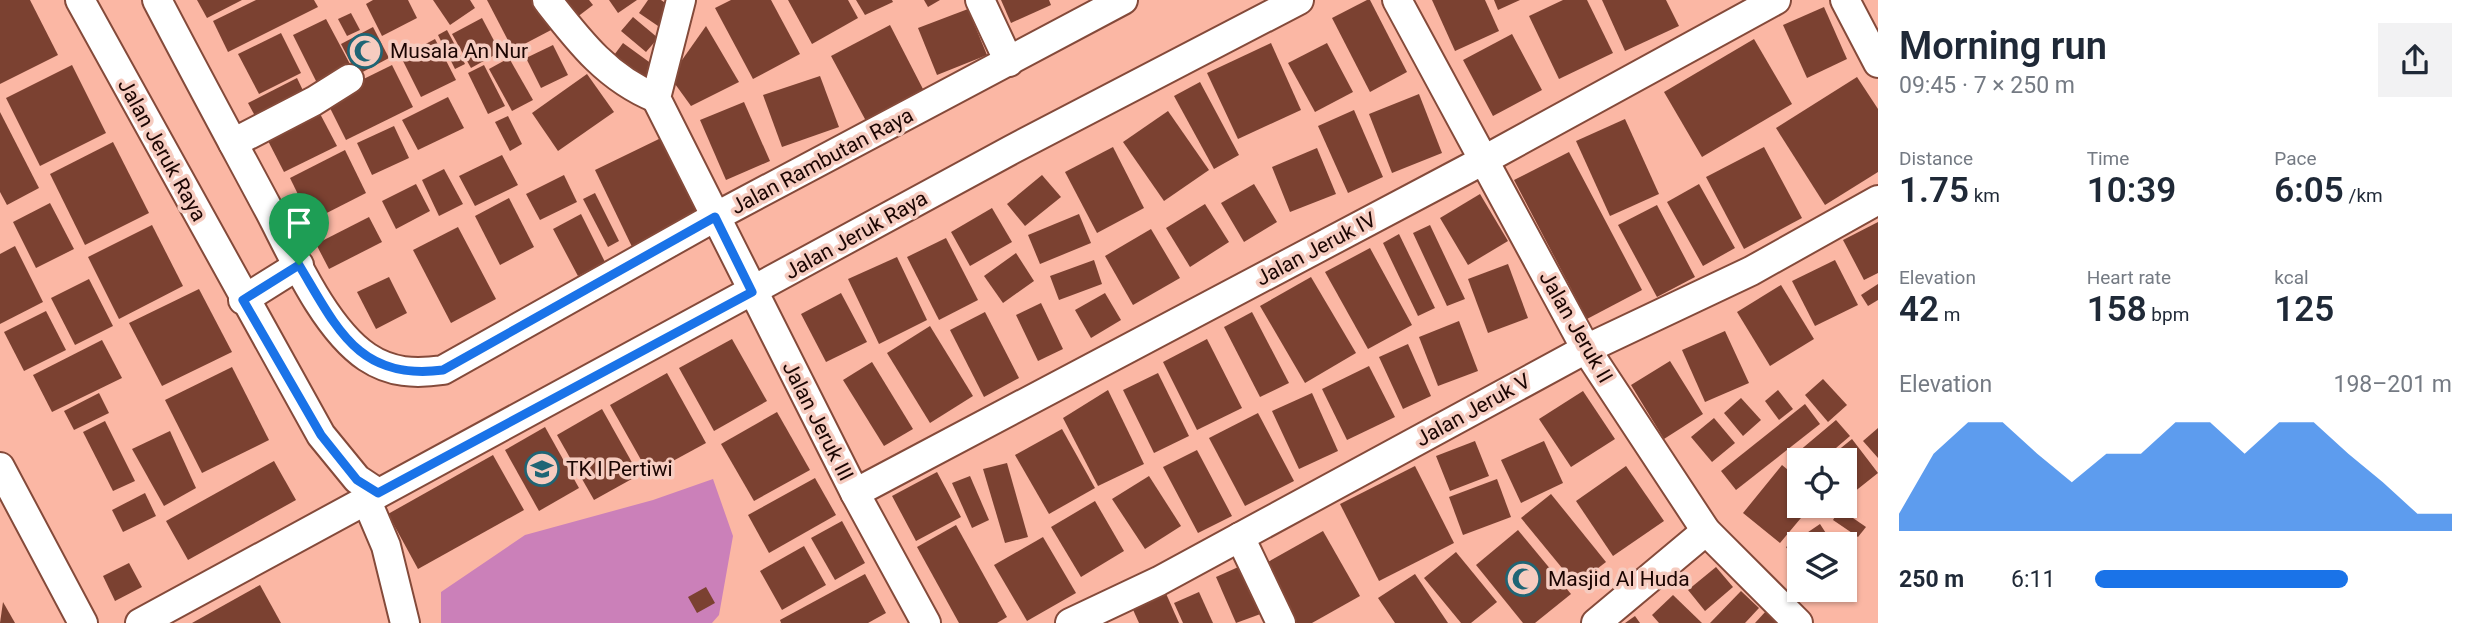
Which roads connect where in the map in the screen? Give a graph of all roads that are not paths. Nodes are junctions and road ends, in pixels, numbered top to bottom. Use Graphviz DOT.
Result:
graph roads {
  1 [pos="80,0"];
  2 [pos="157,0"];
  3 [pos="547,0"];
  4 [pos="681,0"];
  5 [pos="980,0"];
  6 [pos="1123,0"];
  7 [pos="1299,0"];
  8 [pos="1397,0"];
  9 [pos="1776,0"];
  10 [pos="1844,0"];
  11 [pos="1009,62"];
  12 [pos="1878,63"];
  13 [pos="349,79"];
  14 [pos="656,98"];
  15 [pos="233,143"];
  16 [pos="1484,160"];
  17 [pos="1878,200"];
  18 [pos="715,217"];
  19 [pos="299,265"];
  20 [pos="752,292"];
  21 [pos="243,300"];
  22 [pos="1586,349"];
  23 [pos="0,467"];
  24 [pos="855,493"];
  25 [pos="372,496"];
  26 [pos="1706,531"];
  27 [pos="1240,537"];
  28 [pos="1076,622"];
  29 [pos="83,623"];
  30 [pos="140,623"];
  31 [pos="405,623"];
  32 [pos="926,623"];
  33 [pos="1281,623"];
  34 [pos="1596,623"];
  35 [pos="1798,623"];
  1 -- 21 [label="street, Jalan Jeruk Raya"];
  2 -- 15 [label="street, Jalan Rambutan Raya"];
  3 -- 14 [label="street"];
  4 -- 14 [label="street"];
  5 -- 11 [label="street"];
  6 -- 11 [label="street, Jalan Rambutan Raya"];
  7 -- 20 [label="street, Jalan Jeruk Raya"];
  8 -- 16 [label="street, Jalan Jeruk II"];
  9 -- 16 [label="street, Jalan Jeruk IV"];
  10 -- 12 [label="street"];
  11 -- 18 [label="street, Jalan Rambutan Raya"];
  13 -- 15 [label="street"];
  14 -- 18 [label="street, Jalan Jeruk III"];
  15 -- 19 [label="street, Jalan Rambutan Raya"];
  16 -- 22 [label="street, Jalan Jeruk II"];
  16 -- 24 [label="street, Jalan Jeruk IV"];
  17 -- 22 [label="street, Jalan Jeruk V"];
  18 -- 19 [label="street, Jalan Rambutan Raya"];
  18 -- 20 [label="street, Jalan Jeruk III"];
  19 -- 21 [label="street"];
  20 -- 24 [label="street, Jalan Jeruk III"];
  20 -- 25 [label="street, Jalan Jeruk Raya"];
  21 -- 25 [label="street, Jalan Jeruk Raya"];
  22 -- 26 [label="street, Jalan Jeruk II"];
  22 -- 27 [label="street, Jalan Jeruk V"];
  23 -- 29 [label="street"];
  24 -- 32 [label="street, Jalan Jeruk III"];
  25 -- 30 [label="street, Jalan Jeruk Raya"];
  25 -- 31 [label="street"];
  26 -- 34 [label="street"];
  26 -- 35 [label="street, Jalan Jeruk II"];
  27 -- 28 [label="street, Jalan Jeruk V"];
  27 -- 33 [label="street"];
}
